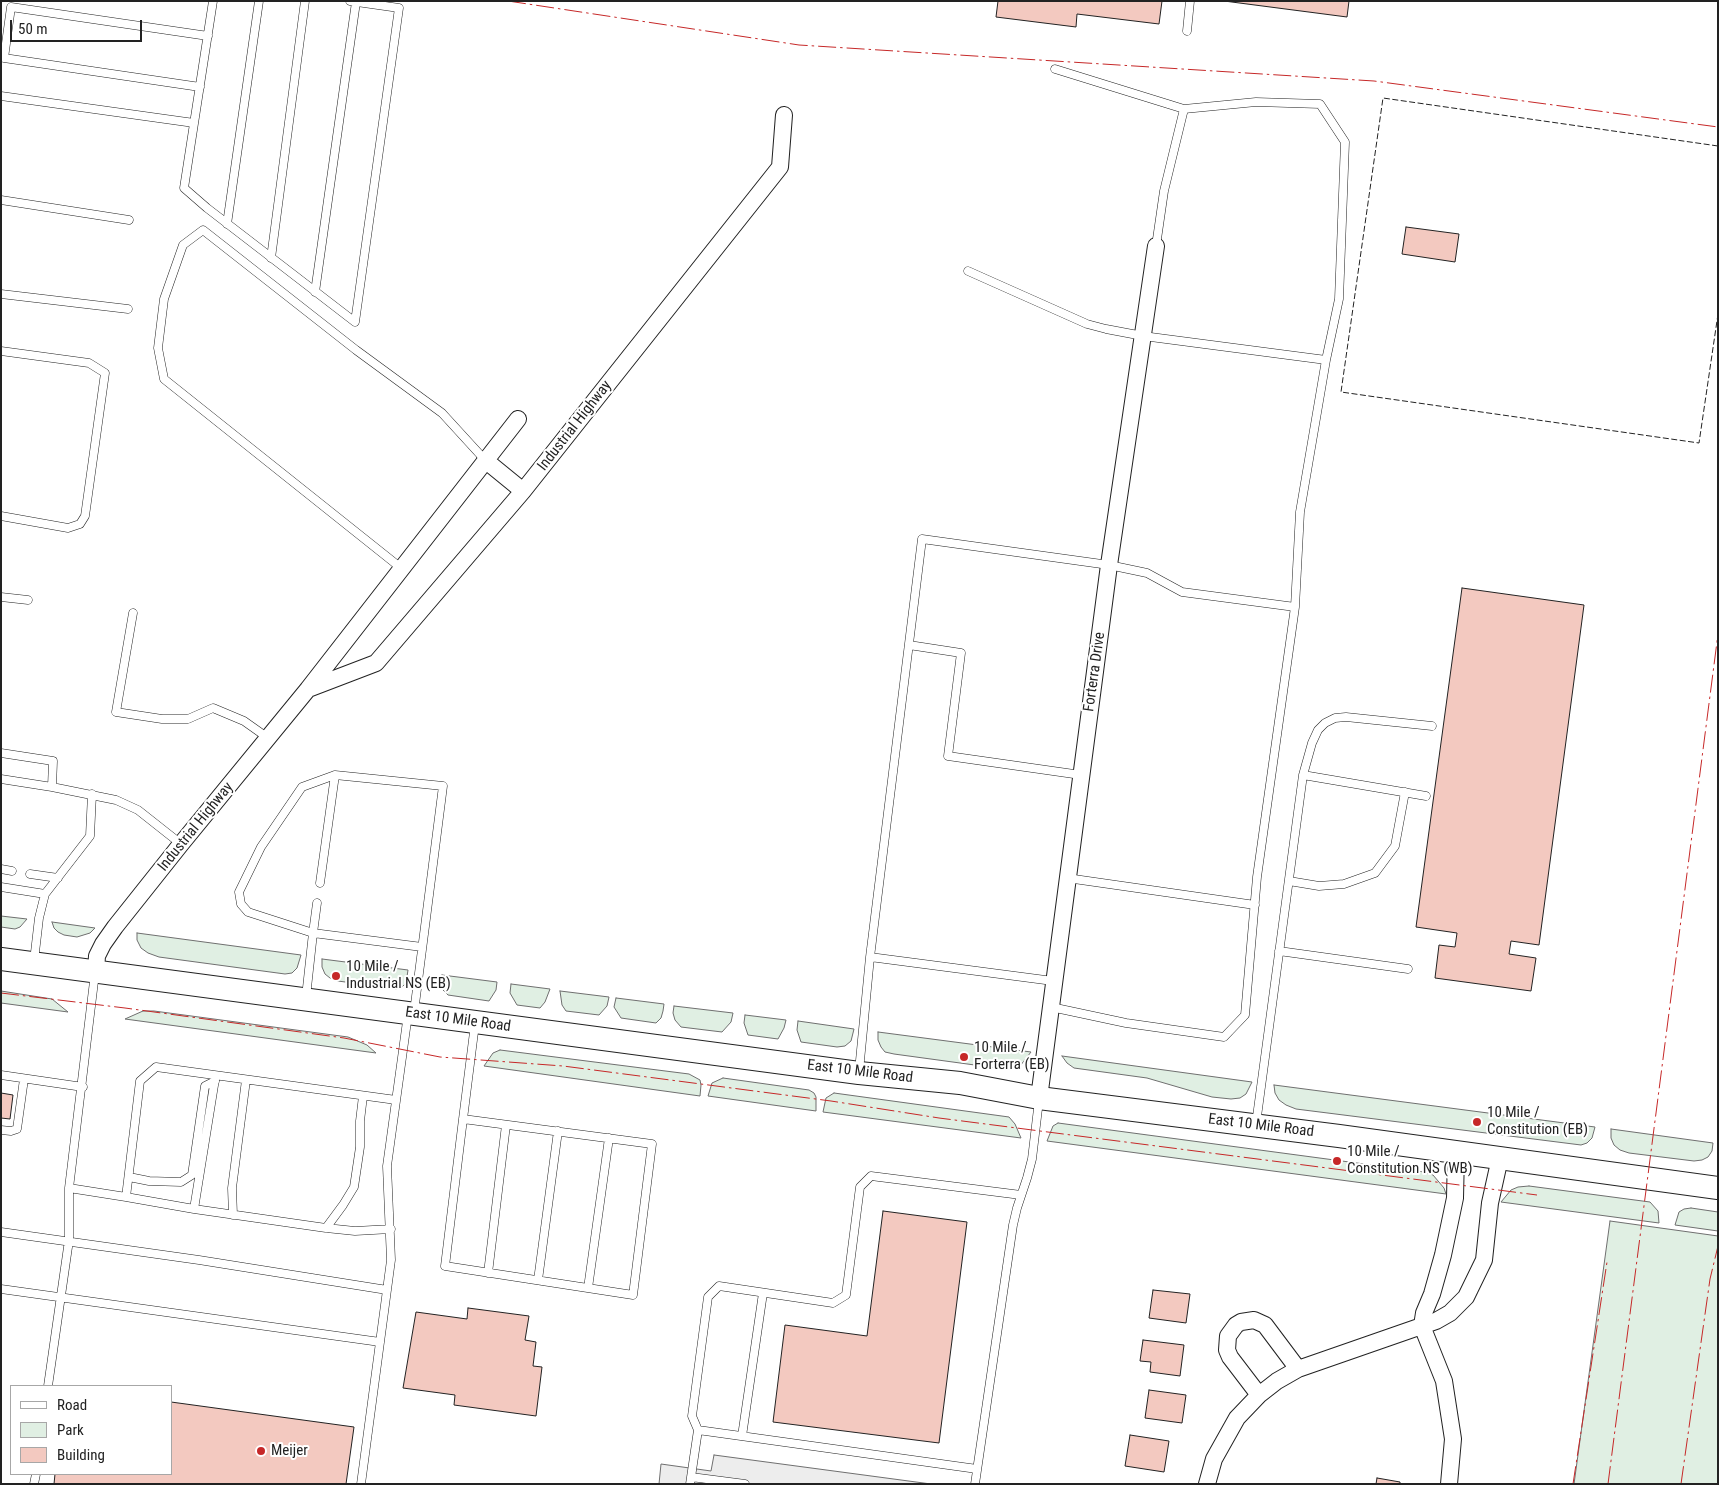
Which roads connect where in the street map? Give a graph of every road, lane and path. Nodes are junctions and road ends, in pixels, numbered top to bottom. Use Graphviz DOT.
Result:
graph roads {
  1 [pos="213,1"];
  2 [pos="259,1"];
  3 [pos="305,1"];
  4 [pos="1190,1"];
  5 [pos="353,2"];
  6 [pos="1187,31"];
  7 [pos="208,36"];
  8 [pos="1055,69"];
  9 [pos="200,87"];
  10 [pos="1,96"];
  11 [pos="1184,109"];
  12 [pos="784,115"];
  13 [pos="194,123"];
  14 [pos="1,200"];
  15 [pos="129,220"];
  16 [pos="227,224"];
  17 [pos="1156,246"];
  18 [pos="271,258"];
  19 [pos="968,271"];
  20 [pos="316,292"];
  21 [pos="1,294"];
  22 [pos="128,309"];
  23 [pos="1143,336"];
  24 [pos="1,352"];
  25 [pos="1326,360"];
  26 [pos="518,419"];
  27 [pos="485,460"];
  28 [pos="523,491"];
  29 [pos="1,516"];
  30 [pos="1110,565"];
  31 [pos="401,568"];
  32 [pos="1,597"];
  33 [pos="28,600"];
  34 [pos="1295,607"];
  35 [pos="133,613"];
  36 [pos="909,645"];
  37 [pos="308,689"];
  38 [pos="1432,726"];
  39 [pos="268,738"];
  40 [pos="1,753"];
  41 [pos="335,775"];
  42 [pos="1081,775"];
  43 [pos="1304,775"];
  44 [pos="1,779"];
  45 [pos="52,786"];
  46 [pos="1404,792"];
  47 [pos="92,794"];
  48 [pos="1426,796"];
  49 [pos="181,844"];
  50 [pos="1,869"];
  51 [pos="12,871"];
  52 [pos="30,874"];
  53 [pos="58,878"];
  54 [pos="1067,878"];
  55 [pos="1289,881"];
  56 [pos="320,883"];
  57 [pos="1,887"];
  58 [pos="45,894"];
  59 [pos="317,903"];
  60 [pos="1255,905"];
  61 [pos="313,933"];
  62 [pos="422,947"];
  63 [pos="1280,951"];
  64 [pos="870,957"];
  65 [pos="1,959"];
  66 [pos="34,963"];
  67 [pos="1408,969"];
  68 [pos="96,971"];
  69 [pos="1053,981"];
  70 [pos="306,999"];
  71 [pos="1051,1007"];
  72 [pos="411,1013"];
  73 [pos="475,1022"];
  74 [pos="858,1073"];
  75 [pos="1,1075"];
  76 [pos="215,1078"];
  77 [pos="24,1079"];
  78 [pos="246,1080"];
  79 [pos="83,1087"];
  80 [pos="363,1096"];
  81 [pos="1039,1098"];
  82 [pos="396,1100"];
  83 [pos="463,1119"];
  84 [pos="506,1125"];
  85 [pos="1256,1126"];
  86 [pos="1,1130"];
  87 [pos="558,1131"];
  88 [pos="609,1138"];
  89 [pos="1456,1153"];
  90 [pos="1500,1158"];
  91 [pos="129,1177"];
  92 [pos="69,1188"];
  93 [pos="1718,1188"];
  94 [pos="1021,1195"];
  95 [pos="126,1197"];
  96 [pos="194,1209"];
  97 [pos="233,1215"];
  98 [pos="326,1228"];
  99 [pos="391,1229"];
  100 [pos="1,1232"];
  101 [pos="69,1240"];
  102 [pos="488,1273"];
  103 [pos="538,1280"];
  104 [pos="588,1288"];
  105 [pos="1,1289"];
  106 [pos="387,1290"];
  107 [pos="764,1293"];
  108 [pos="61,1297"];
  109 [pos="1422,1326"];
  110 [pos="380,1342"];
  111 [pos="1298,1369"];
  112 [pos="48,1385"];
  113 [pos="1259,1395"];
  114 [pos="698,1430"];
  115 [pos="742,1436"];
  116 [pos="977,1469"];
  117 [pos="691,1480"];
  118 [pos="361,1484"];
  119 [pos="746,1484"];
  120 [pos="975,1484"];
  121 [pos="1207,1484"];
  122 [pos="1449,1484"];
  1 -- 7 [label="lane"];
  2 -- 16 [label="lane"];
  3 -- 18 [label="lane"];
  4 -- 6 [label="lane"];
  5 -- 20 [label="lane"];
  5 -- 20 [label="lane"];
  7 -- 9 [label="lane"];
  7 -- 9 [label="lane"];
  8 -- 11 [label="lane"];
  9 -- 13 [label="lane"];
  10 -- 13 [label="lane"];
  11 -- 17 [label="lane"];
  11 -- 25 [label="lane"];
  12 -- 28 [label="street, Industrial Highway"];
  13 -- 16 [label="lane"];
  14 -- 15 [label="lane"];
  16 -- 18 [label="lane"];
  17 -- 23 [label="street, Forterra Drive"];
  18 -- 20 [label="lane"];
  19 -- 23 [label="lane"];
  21 -- 22 [label="lane"];
  23 -- 25 [label="lane"];
  23 -- 30 [label="street, Forterra Drive"];
  24 -- 29 [label="lane"];
  25 -- 34 [label="lane"];
  26 -- 27 [label="street, Industrial Highway"];
  27 -- 28 [label="street"];
  27 -- 31 [label="street, Industrial Highway"];
  27 -- 31 [label="lane"];
  28 -- 37 [label="street, Industrial Highway"];
  30 -- 34 [label="lane"];
  30 -- 36 [label="lane"];
  30 -- 42 [label="street, Forterra Drive"];
  31 -- 37 [label="street, Industrial Highway"];
  32 -- 33 [label="lane"];
  34 -- 60 [label="lane"];
  35 -- 39 [label="lane"];
  36 -- 42 [label="lane"];
  36 -- 64 [label="lane"];
  37 -- 39 [label="street, Industrial Highway"];
  38 -- 43 [label="lane"];
  39 -- 49 [label="street, Industrial Highway"];
  40 -- 45 [label="lane"];
  41 -- 56 [label="lane"];
  41 -- 61 [label="lane"];
  41 -- 62 [label="lane"];
  42 -- 54 [label="street, Forterra Drive"];
  43 -- 46 [label="lane"];
  43 -- 55 [label="lane"];
  44 -- 45 [label="lane"];
  45 -- 47 [label="lane"];
  46 -- 48 [label="lane"];
  46 -- 55 [label="lane"];
  47 -- 49 [label="lane"];
  47 -- 53 [label="lane"];
  49 -- 68 [label="street, Industrial Highway"];
  50 -- 51 [label="lane"];
  52 -- 53 [label="lane"];
  53 -- 58 [label="lane"];
  54 -- 60 [label="lane"];
  54 -- 69 [label="street, Forterra Drive"];
  55 -- 63 [label="lane"];
  57 -- 58 [label="lane"];
  58 -- 66 [label="lane"];
  59 -- 61 [label="lane"];
  60 -- 71 [label="lane"];
  61 -- 62 [label="lane"];
  61 -- 70 [label="lane"];
  62 -- 72 [label="lane"];
  63 -- 67 [label="lane"];
  63 -- 85 [label="lane"];
  64 -- 69 [label="lane"];
  64 -- 74 [label="lane"];
  65 -- 66 [label="main road, East 10 Mile Road"];
  66 -- 68 [label="main road, East 10 Mile Road"];
  68 -- 70 [label="main road, East 10 Mile Road"];
  68 -- 79 [label="lane"];
  69 -- 71 [label="street, Forterra Drive"];
  70 -- 72 [label="main road, East 10 Mile Road"];
  71 -- 81 [label="street, Forterra Drive"];
  72 -- 73 [label="main road, East 10 Mile Road"];
  72 -- 82 [label="lane"];
  73 -- 74 [label="main road, East 10 Mile Road"];
  73 -- 83 [label="lane"];
  74 -- 81 [label="main road, East 10 Mile Road"];
  75 -- 77 [label="lane"];
  76 -- 78 [label="lane"];
  76 -- 91 [label="lane"];
  76 -- 91 [label="lane"];
  76 -- 96 [label="lane"];
  77 -- 79 [label="lane"];
  77 -- 86 [label="lane"];
  78 -- 80 [label="lane"];
  78 -- 97 [label="lane"];
  79 -- 92 [label="lane"];
  80 -- 82 [label="lane"];
  80 -- 98 [label="lane"];
  81 -- 85 [label="main road, East 10 Mile Road"];
  81 -- 94 [label="lane"];
  82 -- 99 [label="lane"];
  83 -- 84 [label="lane"];
  83 -- 102 [label="lane"];
  84 -- 87 [label="lane"];
  84 -- 102 [label="lane"];
  85 -- 89 [label="main road, East 10 Mile Road"];
  87 -- 88 [label="lane"];
  87 -- 103 [label="lane"];
  88 -- 104 [label="lane"];
  88 -- 104 [label="lane"];
  89 -- 90 [label="main road, East 10 Mile Road"];
  89 -- 109 [label="street"];
  90 -- 93 [label="main road, East 10 Mile Road"];
  90 -- 109 [label="street"];
  91 -- 95 [label="lane"];
  92 -- 95 [label="lane"];
  92 -- 101 [label="lane"];
  94 -- 107 [label="lane"];
  94 -- 116 [label="lane"];
  95 -- 96 [label="lane"];
  96 -- 97 [label="lane"];
  97 -- 98 [label="lane"];
  98 -- 99 [label="lane"];
  99 -- 106 [label="lane"];
  100 -- 101 [label="lane"];
  101 -- 106 [label="lane"];
  101 -- 108 [label="lane"];
  102 -- 103 [label="lane"];
  103 -- 104 [label="lane"];
  105 -- 108 [label="lane"];
  106 -- 110 [label="lane"];
  107 -- 114 [label="lane"];
  107 -- 115 [label="lane"];
  108 -- 110 [label="lane"];
  108 -- 112 [label="lane"];
  109 -- 111 [label="street"];
  109 -- 122 [label="street"];
  110 -- 118 [label="lane"];
  111 -- 113 [label="street"];
  111 -- 113 [label="street"];
  113 -- 121 [label="street"];
  114 -- 115 [label="lane"];
  114 -- 117 [label="lane"];
  115 -- 116 [label="lane"];
  116 -- 120 [label="lane"];
  117 -- 119 [label="lane"];
}
